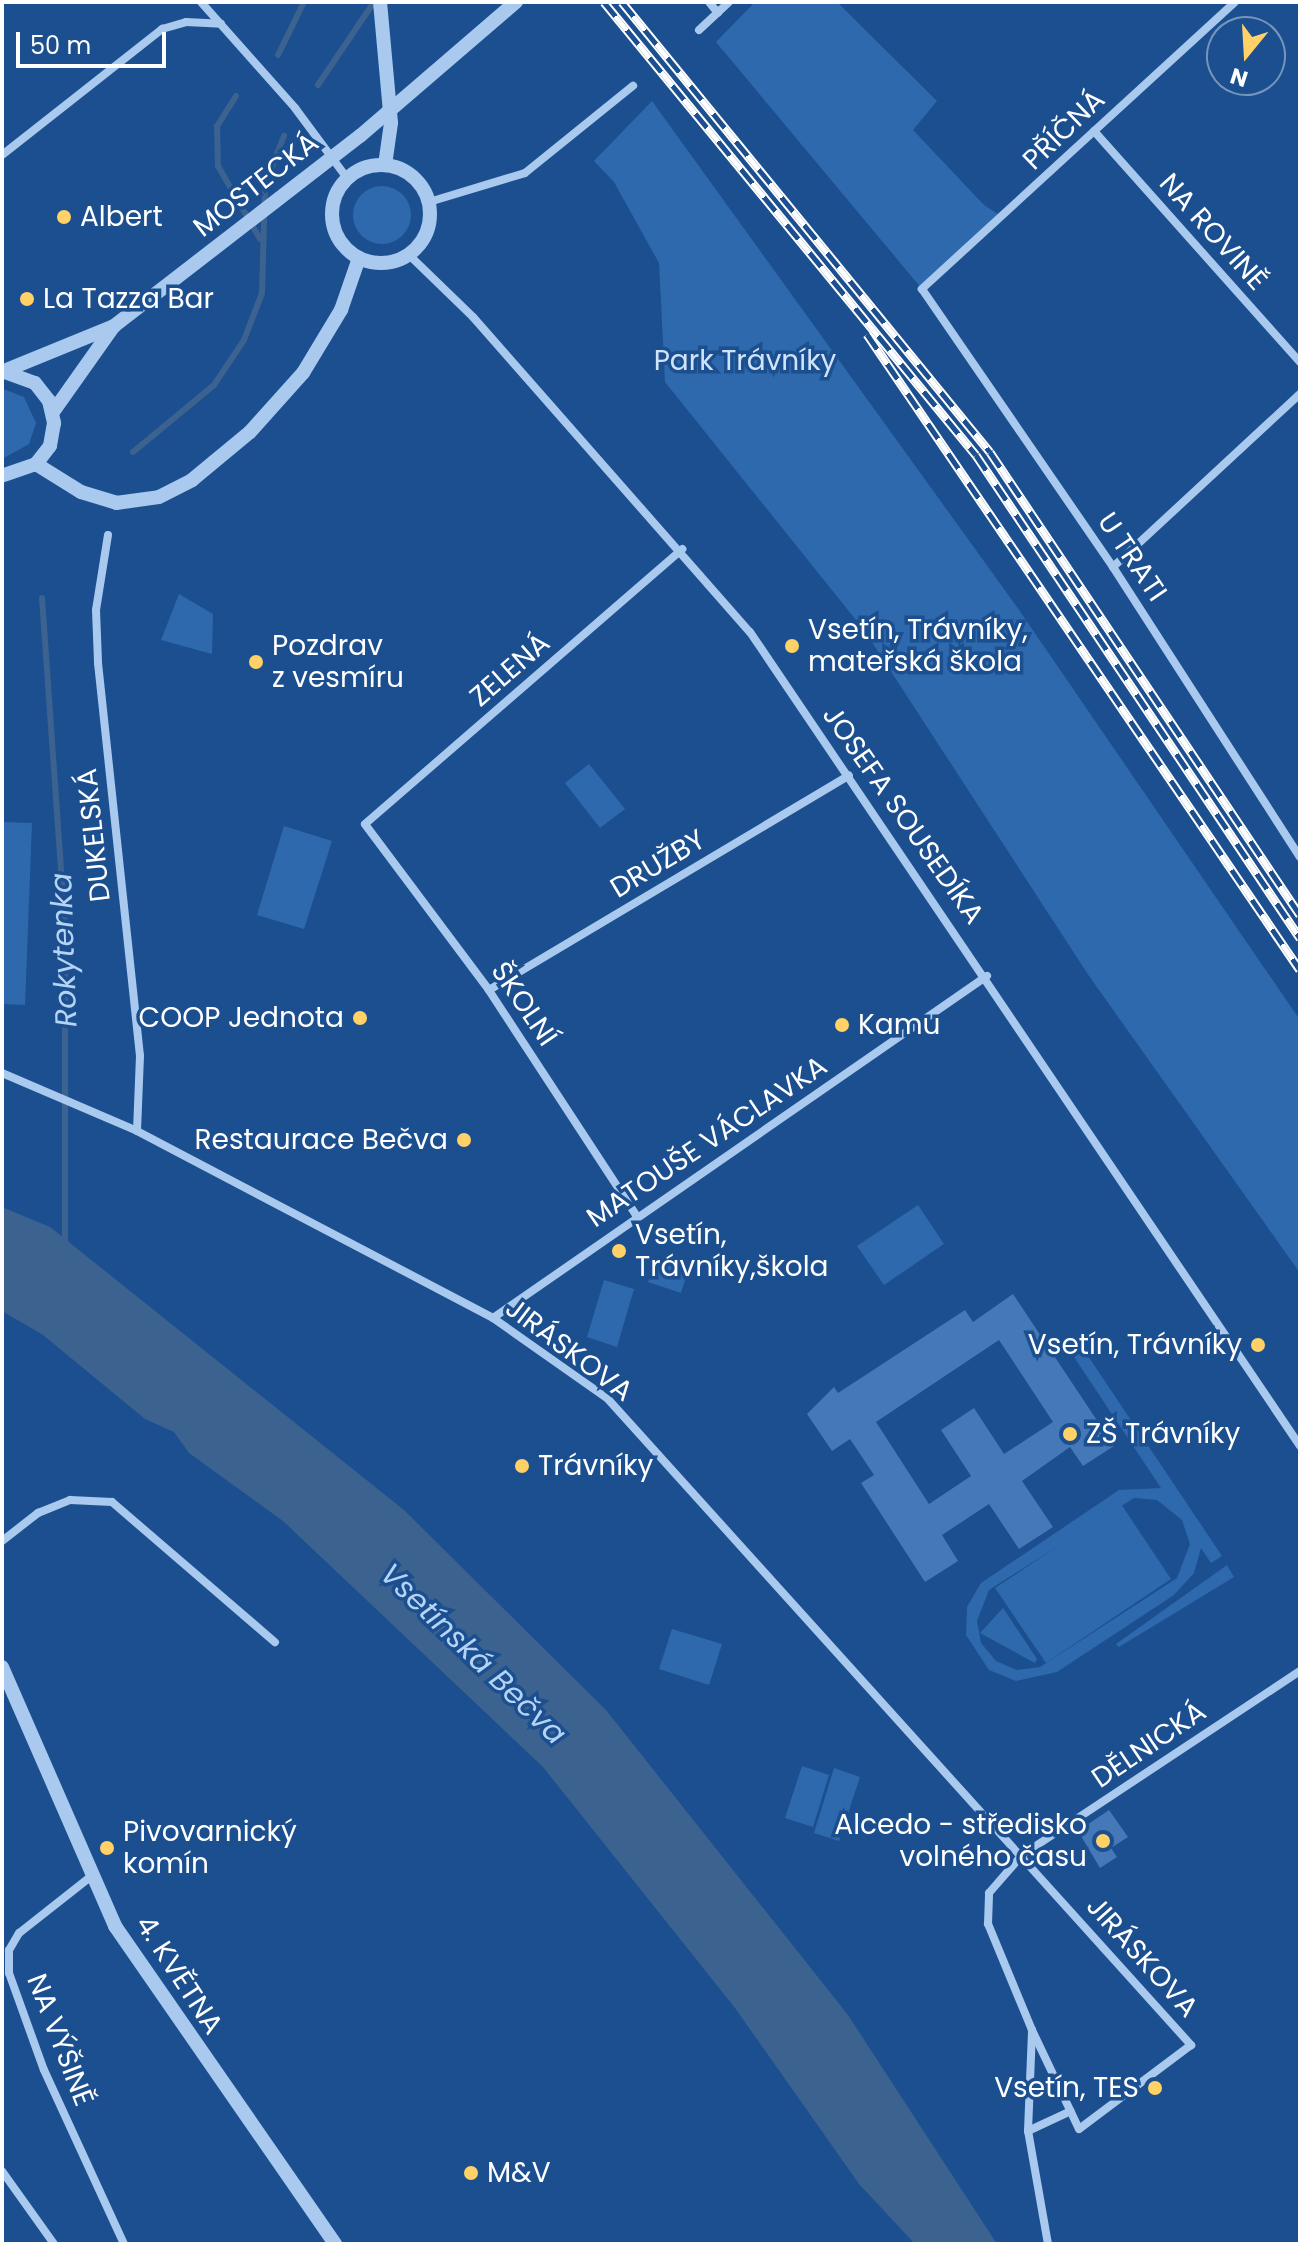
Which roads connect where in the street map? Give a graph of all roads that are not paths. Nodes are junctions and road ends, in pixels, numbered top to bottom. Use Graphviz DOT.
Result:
graph roads {
  1 [pos="201,2"];
  2 [pos="380,2"];
  3 [pos="516,2"];
  4 [pos="709,2"];
  5 [pos="729,2"];
  6 [pos="1235,2"];
  7 [pos="718,13"];
  8 [pos="221,24"];
  9 [pos="699,30"];
  10 [pos="633,86"];
  11 [pos="1094,131"];
  12 [pos="2,155"];
  13 [pos="385,165"];
  14 [pos="347,178"];
  15 [pos="429,202"];
  16 [pos="409,255"];
  17 [pos="359,258"];
  18 [pos="922,289"];
  19 [pos="114,326"];
  20 [pos="1300,362"];
  21 [pos="3,371"];
  22 [pos="1300,394"];
  23 [pos="53,412"];
  24 [pos="36,464"];
  25 [pos="2,476"];
  26 [pos="108,535"];
  27 [pos="682,549"];
  28 [pos="1113,567"];
  29 [pos="849,775"];
  30 [pos="365,824"];
  31 [pos="1300,855"];
  32 [pos="987,976"];
  33 [pos="489,990"];
  34 [pos="2,1073"];
  35 [pos="137,1131"];
  36 [pos="636,1215"];
  37 [pos="493,1318"];
  38 [pos="1300,1446"];
  39 [pos="2,1541"];
  40 [pos="275,1642"];
  41 [pos="2,1667"];
  42 [pos="1300,1671"];
  43 [pos="1022,1855"];
  44 [pos="89,1878"];
  45 [pos="1032,2030"];
  46 [pos="1071,2111"];
  47 [pos="1028,2131"];
  48 [pos="2,2171"];
  49 [pos="54,2244"];
  50 [pos="124,2244"];
  51 [pos="335,2244"];
  52 [pos="1048,2244"];
  1 -- 8 [label="street"];
  2 -- 13 [label="street"];
  3 -- 19 [label="street, MOSTECKÁ, bridge"];
  4 -- 7 [label="street"];
  5 -- 7 [label="street"];
  6 -- 11 [label="street, PŘÍČNÁ"];
  7 -- 9 [label="street"];
  8 -- 12 [label="street"];
  8 -- 14 [label="street"];
  10 -- 15 [label="street"];
  11 -- 18 [label="street, PŘÍČNÁ"];
  11 -- 20 [label="street, NA ROVINĚ"];
  13 -- 14 [label="street"];
  13 -- 15 [label="street"];
  14 -- 17 [label="street"];
  15 -- 16 [label="street"];
  16 -- 17 [label="street"];
  16 -- 27 [label="street, JOSEFA SOUSEDÍKA"];
  17 -- 24 [label="street"];
  18 -- 28 [label="street, U TRATI"];
  19 -- 21 [label="street, MOSTECKÁ"];
  19 -- 23 [label="street"];
  21 -- 23 [label="street"];
  22 -- 28 [label="street"];
  23 -- 24 [label="street"];
  24 -- 25 [label="street"];
  26 -- 35 [label="street, DUKELSKÁ"];
  27 -- 29 [label="street, JOSEFA SOUSEDÍKA"];
  27 -- 30 [label="street, ZELENÁ"];
  28 -- 31 [label="street, U TRATI"];
  29 -- 32 [label="street, JOSEFA SOUSEDÍKA"];
  29 -- 33 [label="street, DRUŽBY"];
  30 -- 33 [label="street, ŠKOLNÍ"];
  32 -- 36 [label="street, MATOUŠE VÁCLAVKA"];
  32 -- 38 [label="street, JOSEFA SOUSEDÍKA"];
  33 -- 36 [label="street, ŠKOLNÍ"];
  34 -- 35 [label="street, JIRÁSKOVA"];
  35 -- 37 [label="street, JIRÁSKOVA"];
  36 -- 37 [label="street, MATOUŠE VÁCLAVKA"];
  37 -- 43 [label="street, JIRÁSKOVA"];
  39 -- 40 [label="street"];
  41 -- 44 [label="street, 4. KVĚTNA"];
  42 -- 43 [label="street, DĚLNICKÁ"];
  43 -- 45 [label="street"];
  43 -- 46 [label="street, JIRÁSKOVA"];
  44 -- 50 [label="street, NA VÝŠINĚ"];
  44 -- 51 [label="street, 4. KVĚTNA"];
  45 -- 46 [label="street"];
  45 -- 47 [label="street"];
  46 -- 47 [label="street"];
  47 -- 52 [label="street"];
  48 -- 49 [label="street"];
}
